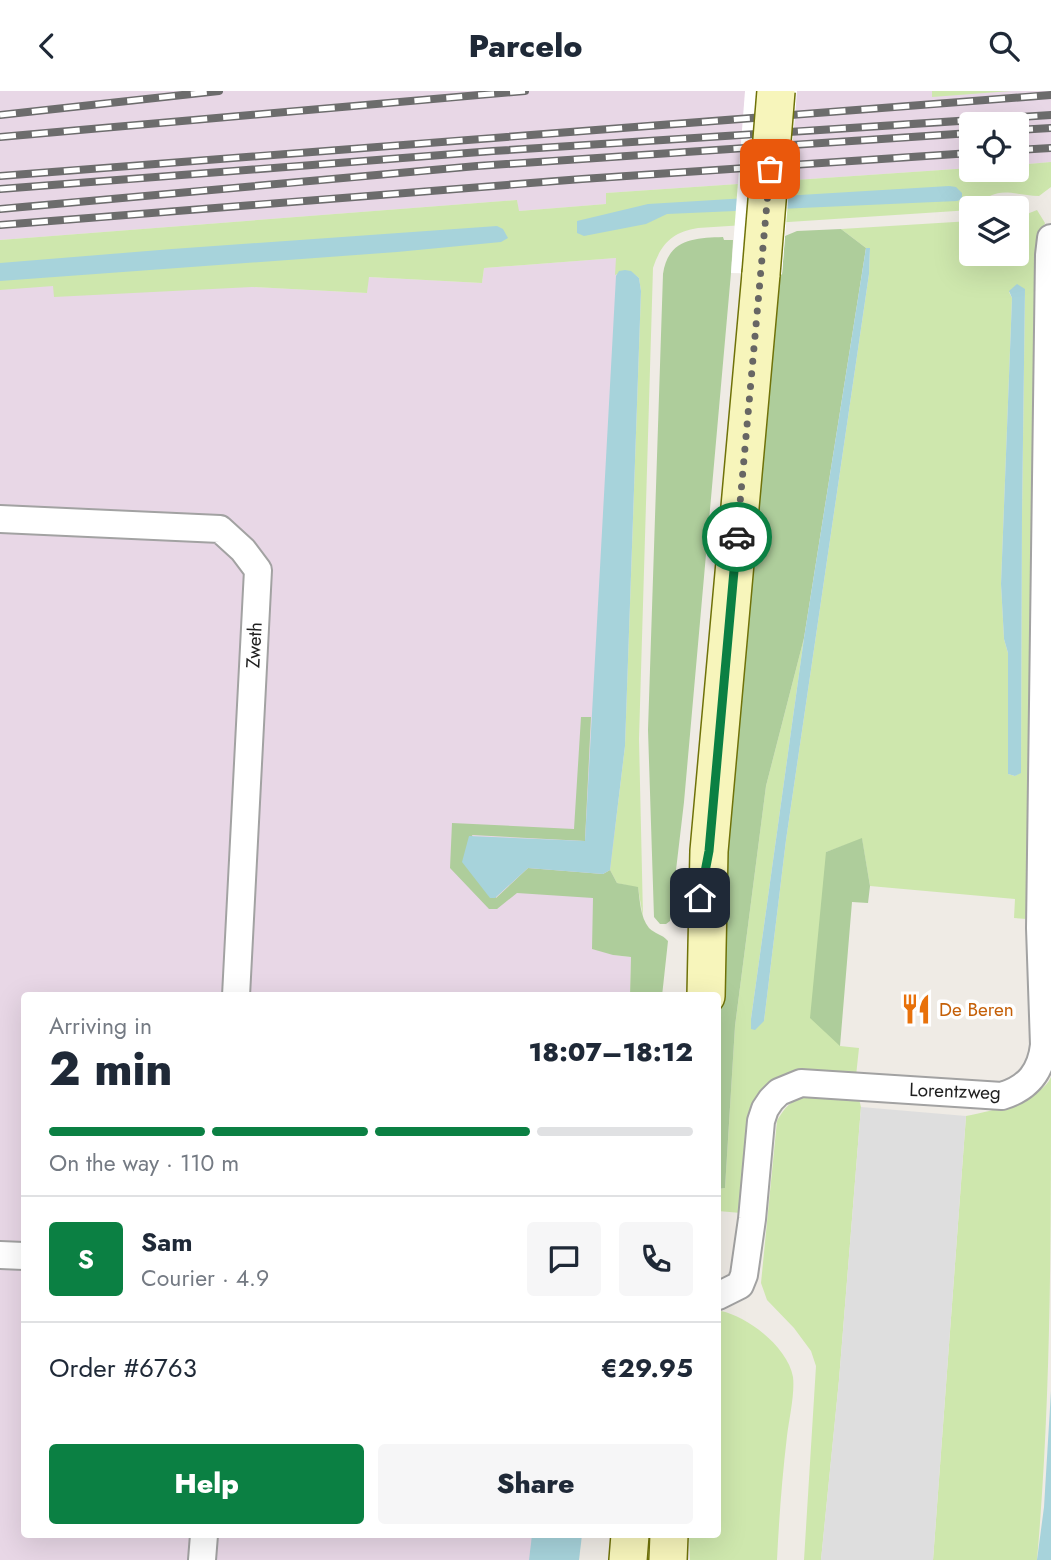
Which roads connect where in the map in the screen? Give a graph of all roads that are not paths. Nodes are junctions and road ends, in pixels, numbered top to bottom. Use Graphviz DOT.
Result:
graph roads {
  1 [pos="776,91"];
  2 [pos="1051,238"];
  3 [pos="0,519"];
  4 [pos="709,851"];
  5 [pos="236,992"];
  6 [pos="683,992"];
  7 [pos="706,992"];
  8 [pos="0,1255"];
  9 [pos="21,1256"];
  10 [pos="725,1287"];
  11 [pos="204,1538"];
  12 [pos="630,1538"];
  13 [pos="669,1538"];
  14 [pos="202,1560"];
  15 [pos="628,1560"];
  16 [pos="668,1560"];
  1 -- 4 [label="main road, bridge"];
  2 -- 10 [label="street, Lorentzweg"];
  3 -- 5 [label="street, Zweth"];
  4 -- 6 [label="main road"];
  4 -- 7 [label="main road"];
  8 -- 9 [label="street"];
  11 -- 14 [label="street"];
  12 -- 15 [label="main road"];
  13 -- 16 [label="main road"];
}
